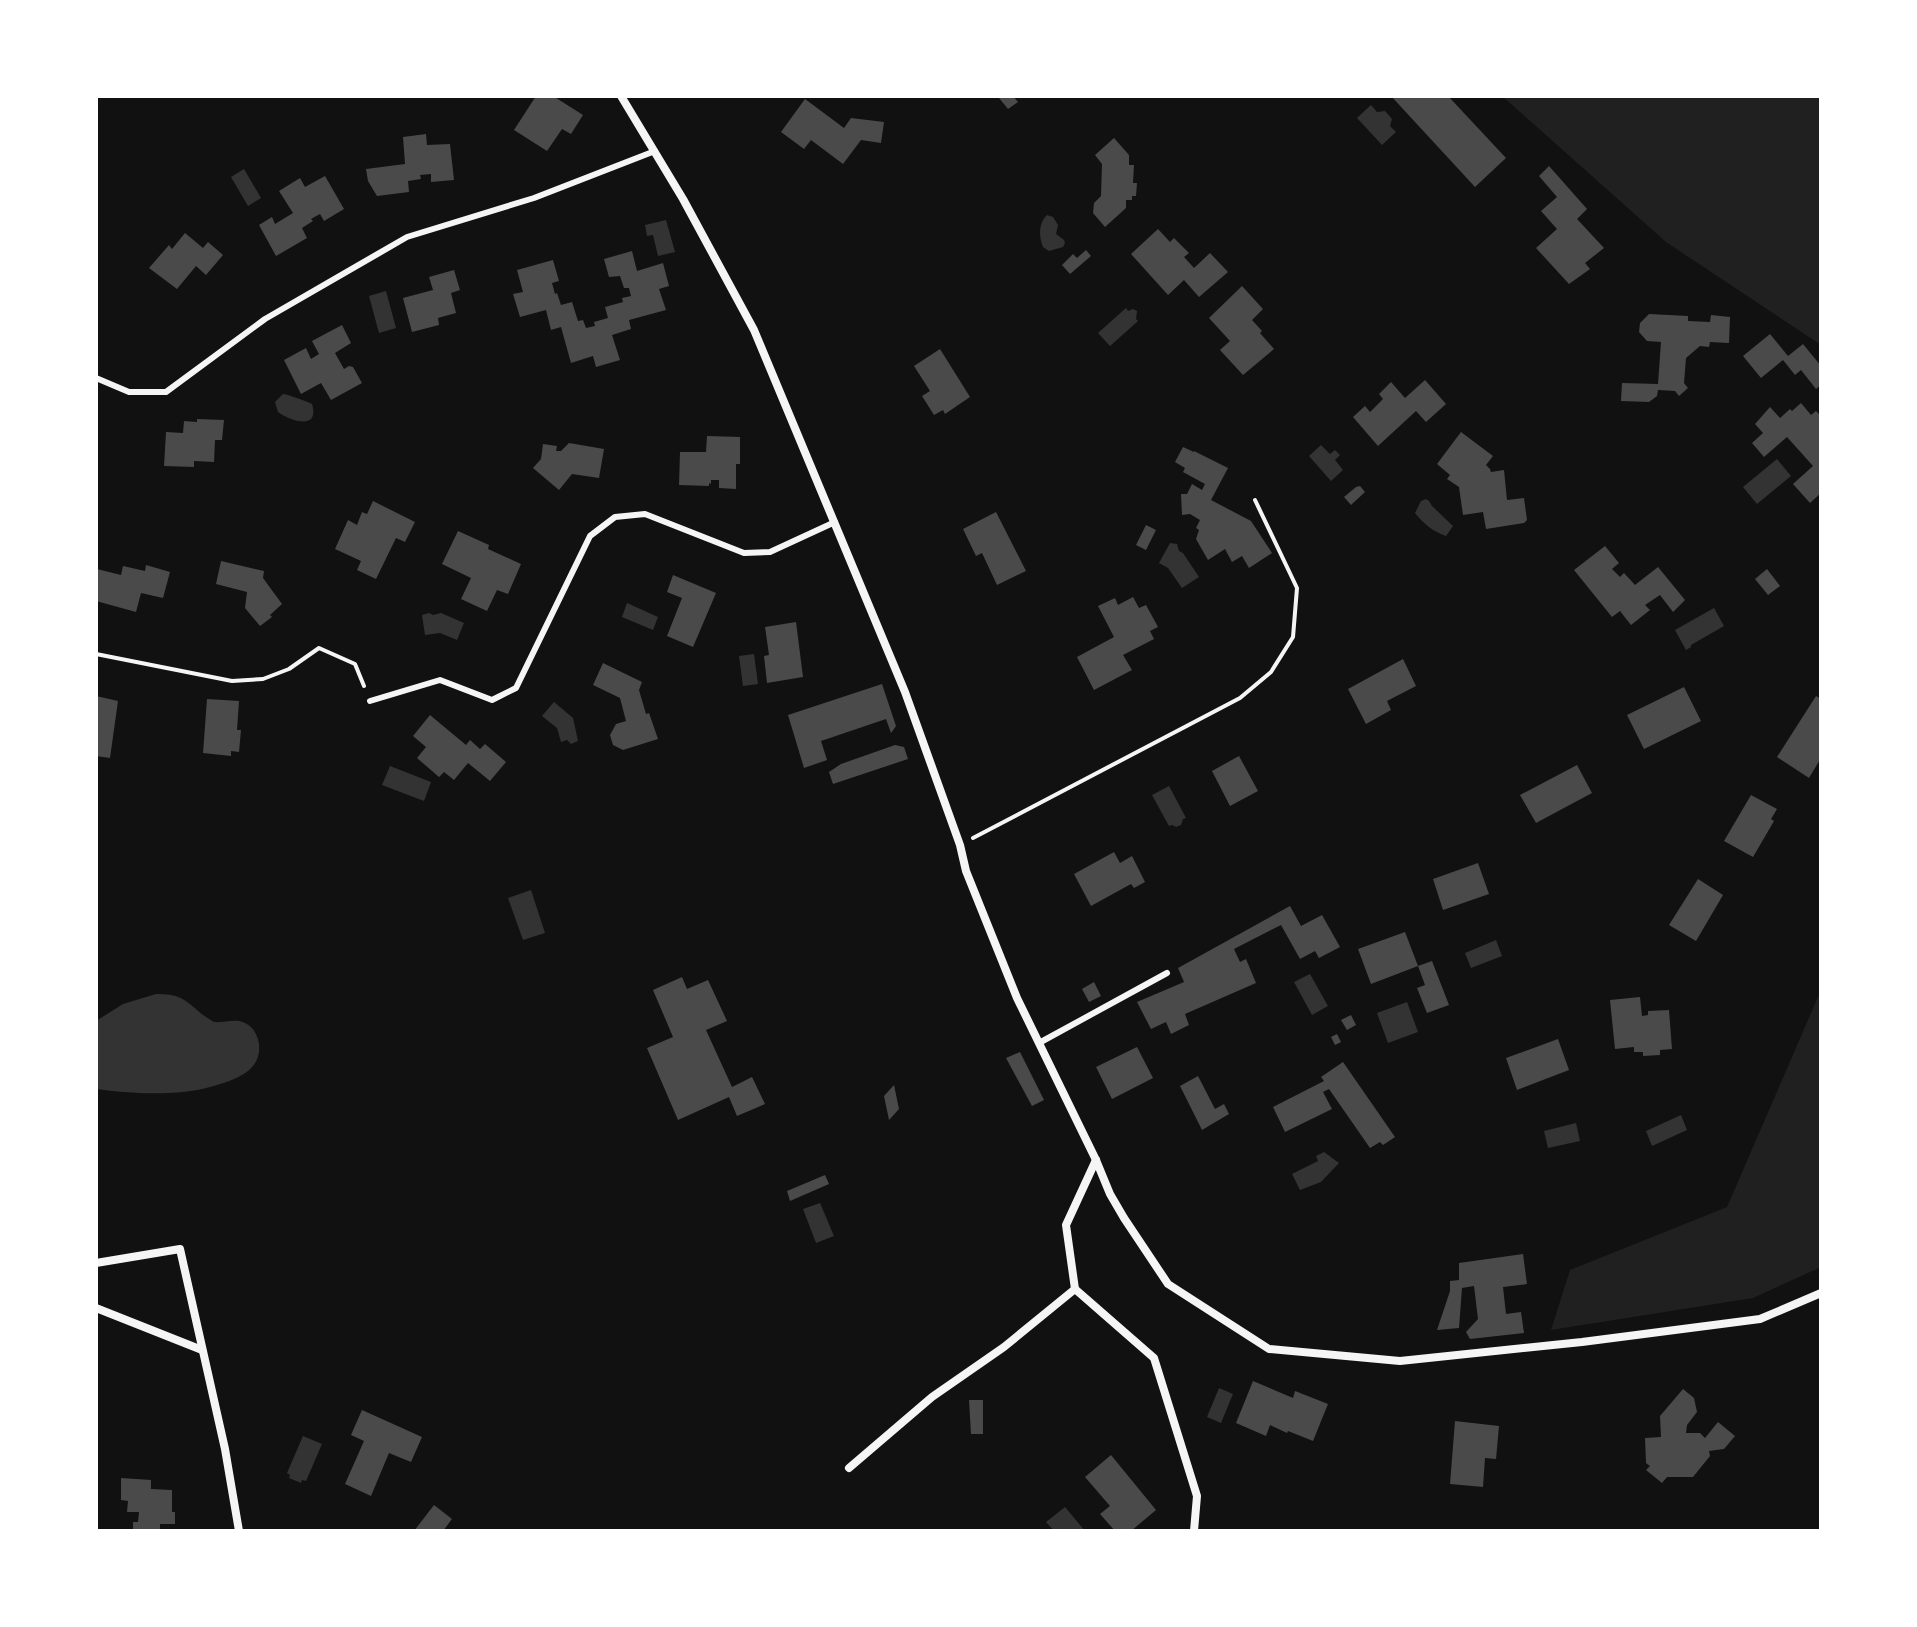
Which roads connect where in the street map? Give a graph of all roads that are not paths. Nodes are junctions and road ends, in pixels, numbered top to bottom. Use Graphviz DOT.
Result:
graph roads {
  1 [pos="621,96"];
  2 [pos="655,151"];
  3 [pos="96,378"];
  4 [pos="835,522"];
  5 [pos="370,701"];
  6 [pos="1167,973"];
  7 [pos="1039,1043"];
  8 [pos="1096,1160"];
  9 [pos="96,1263"];
  10 [pos="1075,1289"];
  11 [pos="1821,1293"];
  12 [pos="96,1308"];
  13 [pos="202,1350"];
  14 [pos="849,1468"];
  15 [pos="239,1531"];
  16 [pos="1194,1531"];
  1 -- 2 [label="street"];
  2 -- 3 [label="lane"];
  2 -- 4 [label="street"];
  4 -- 5 [label="lane"];
  4 -- 7 [label="street"];
  6 -- 7 [label="lane"];
  7 -- 8 [label="street"];
  8 -- 10 [label="street"];
  8 -- 11 [label="street"];
  9 -- 13 [label="street"];
  10 -- 14 [label="street"];
  10 -- 16 [label="street"];
  12 -- 13 [label="street"];
  13 -- 15 [label="street"];
}
